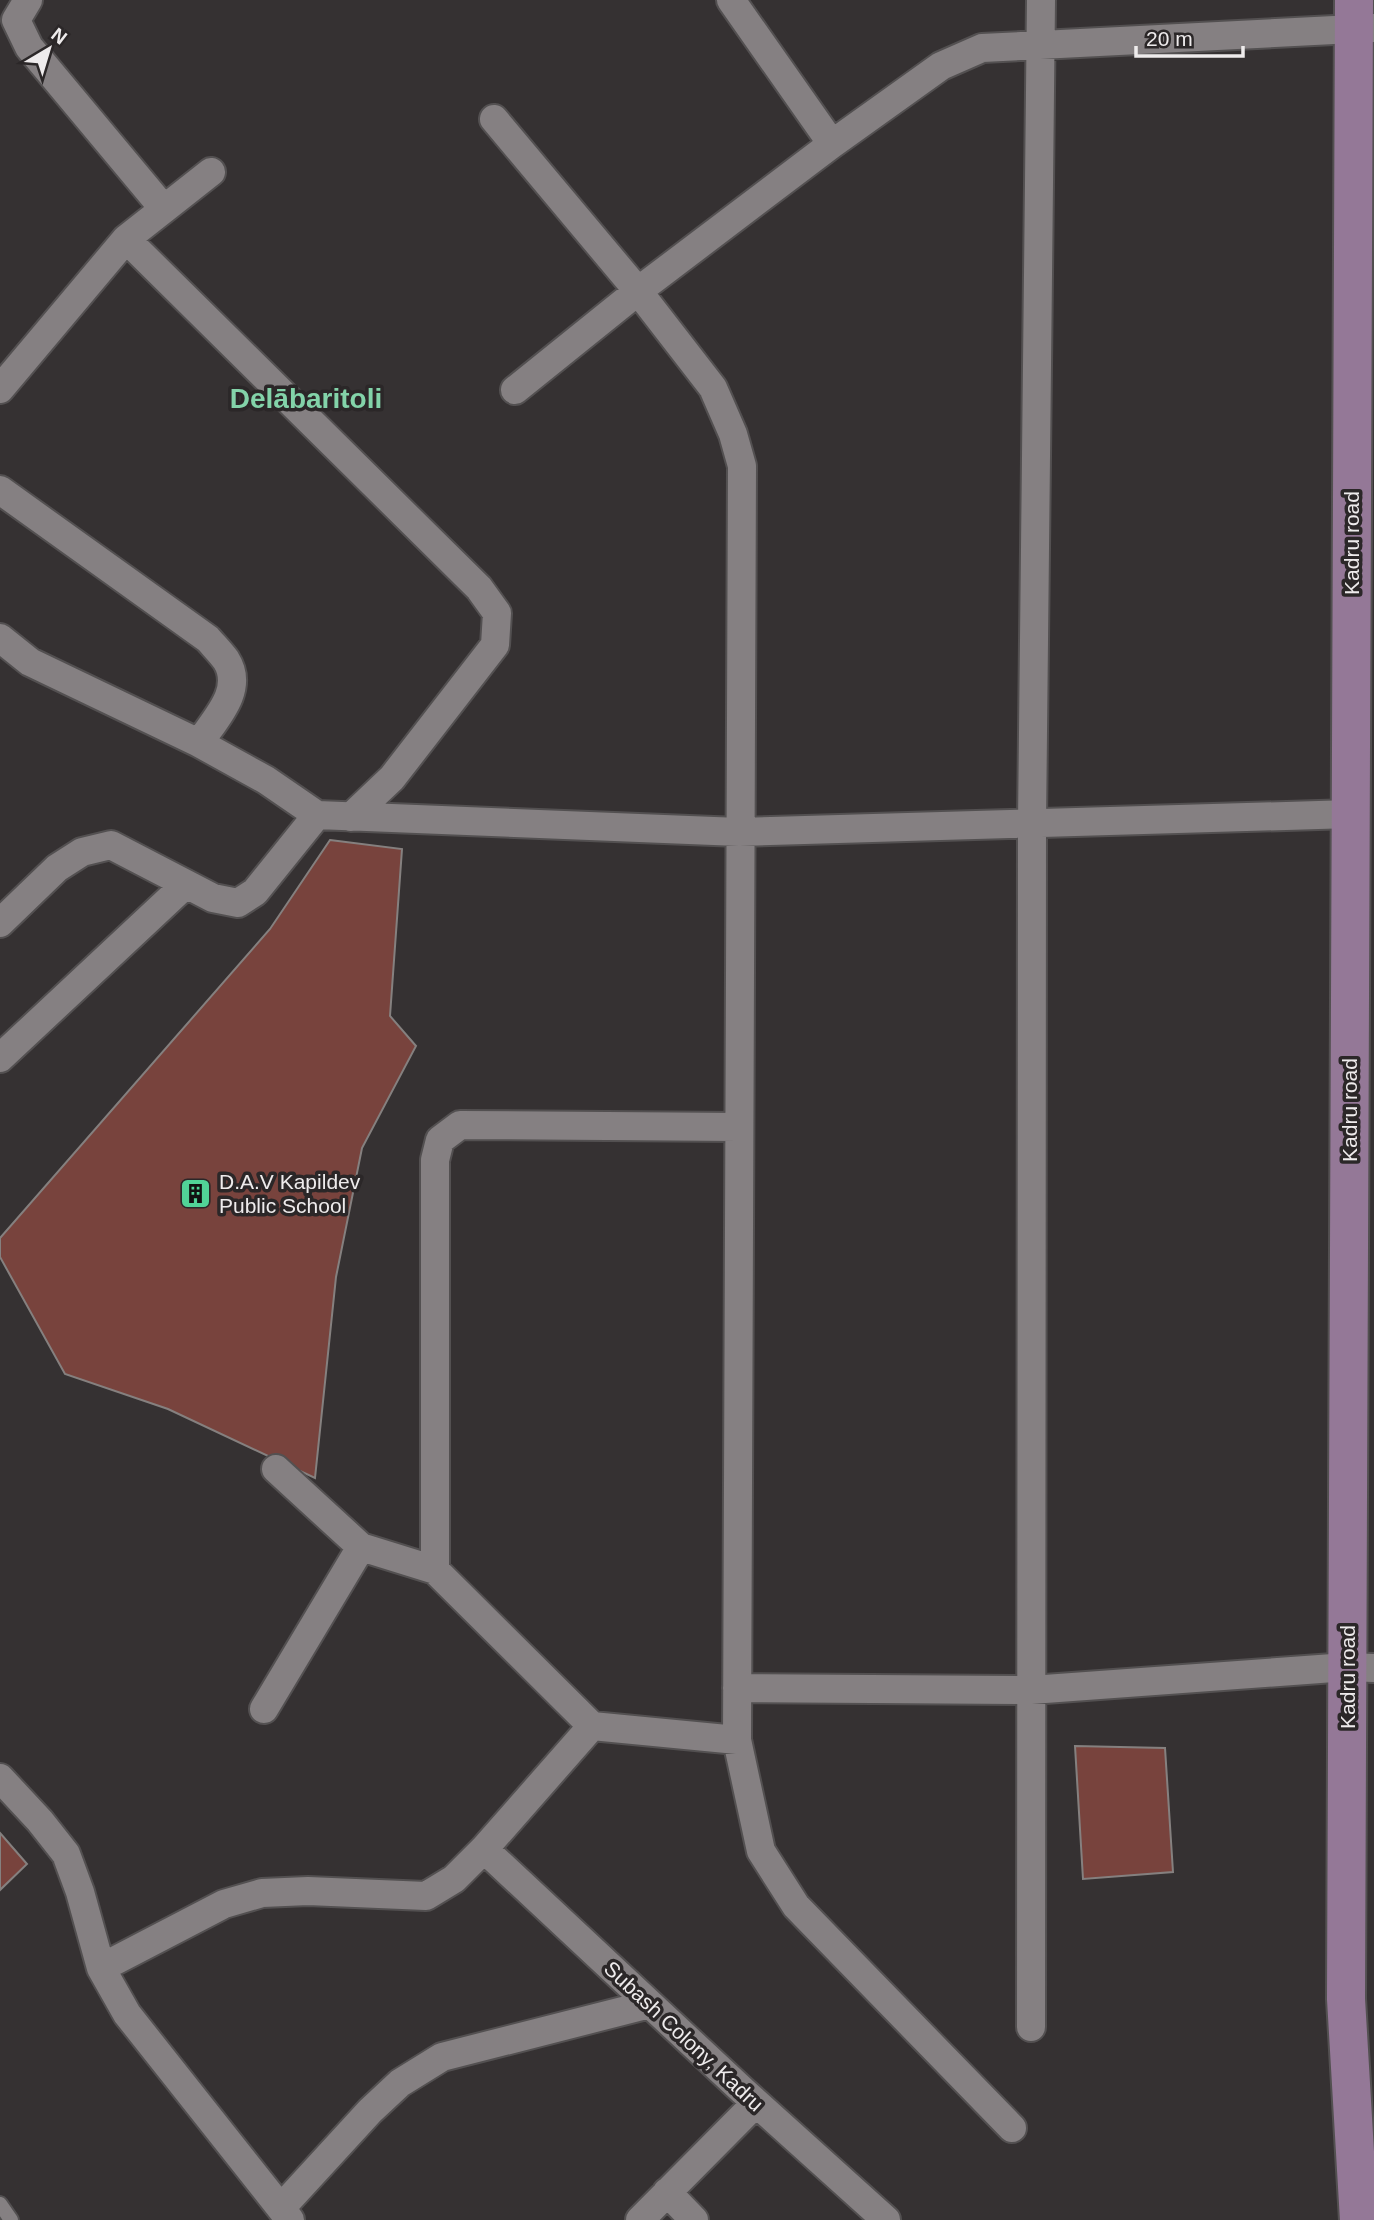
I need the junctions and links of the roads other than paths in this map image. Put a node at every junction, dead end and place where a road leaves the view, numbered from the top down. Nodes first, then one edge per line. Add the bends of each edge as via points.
1 (28, 0) edge
2 (731, 0) edge
3 (1041, 0) edge
4 (1360, 18) edge
5 (1041, 44) junction
6 (494, 119) dead end
7 (832, 144) junction
8 (211, 172) dead end
9 (164, 209) junction
10 (125, 239) junction
11 (638, 291) junction
12 (1363, 322) edge
13 (0, 389) edge
14 (515, 390) dead end
15 (0, 490) edge
16 (0, 638) edge
17 (199, 743) junction
18 (317, 815) junction
19 (351, 817) junction
20 (1358, 821) edge
21 (1032, 823) junction
22 (739, 832) junction
23 (186, 884) junction
24 (0, 923) edge
25 (0, 1058) edge
26 (738, 1127) junction
27 (276, 1469) dead end
28 (361, 1547) junction
29 (435, 1570) junction
30 (1360, 1667) edge
31 (737, 1688) junction
32 (1031, 1689) junction
33 (264, 1709) dead end
34 (592, 1726) junction
35 (737, 1741) junction
36 (0, 1778) edge
37 (484, 1849) junction
38 (101, 1968) junction
39 (650, 2004) junction
40 (1031, 2027) dead end
41 (757, 2103) junction
42 (1012, 2127) dead end
43 (667, 2192) junction
44 (0, 2204) edge
45 (286, 2214) edge
46 (11, 2220) edge
47 (640, 2220) edge
48 (694, 2220) edge
49 (886, 2220) edge
50 (1359, 2220) edge

1 - 9 street via 16,20 29,47
2 - 7 street
3 - 5 street
4 - 5 street
4 - 12 main road, Kadru road
5 - 7 street via 982,48 941,66
5 - 21 street
6 - 11 street
7 - 11 street
8 - 9 street
9 - 10 street
10 - 13 street
10 - 19 street via 479,588 497,613 495,645 392,778
11 - 14 street
11 - 22 street via 713,388 742,466
12 - 20 main road, Kadru road
15 - 17 street via 208,639 227,661 233,677 232,694
16 - 17 street via 30,662
17 - 18 street
18 - 19 street
18 - 23 street via 255,892 238,903 213,898
19 - 22 street
20 - 21 street
20 - 30 main road, Kadru road
21 - 22 street
21 - 32 street
22 - 26 street
23 - 24 street via 111,845 82,852 57,868
23 - 25 street
26 - 29 street via 460,1125 440,1140 435,1160
26 - 31 street
27 - 28 street
28 - 29 street
28 - 33 street
29 - 34 street
30 - 32 street
30 - 50 main road, Kadru road via 1346,1999
31 - 32 street
31 - 35 street
32 - 40 street
34 - 35 street
34 - 37 street
35 - 42 street via 761,1851 796,1906
36 - 38 street via 66,1854
37 - 38 street via 454,1879 426,1896 262,1893 224,1904
37 - 39 street, Subash Colony, Kadru
38 - 45 street via 127,2014
39 - 41 street, Subash Colony, Kadru
39 - 45 street via 442,2057 400,2083 370,2111
41 - 43 street
41 - 49 street, Subash Colony, Kadru
43 - 47 street
43 - 48 street
44 - 46 lane

